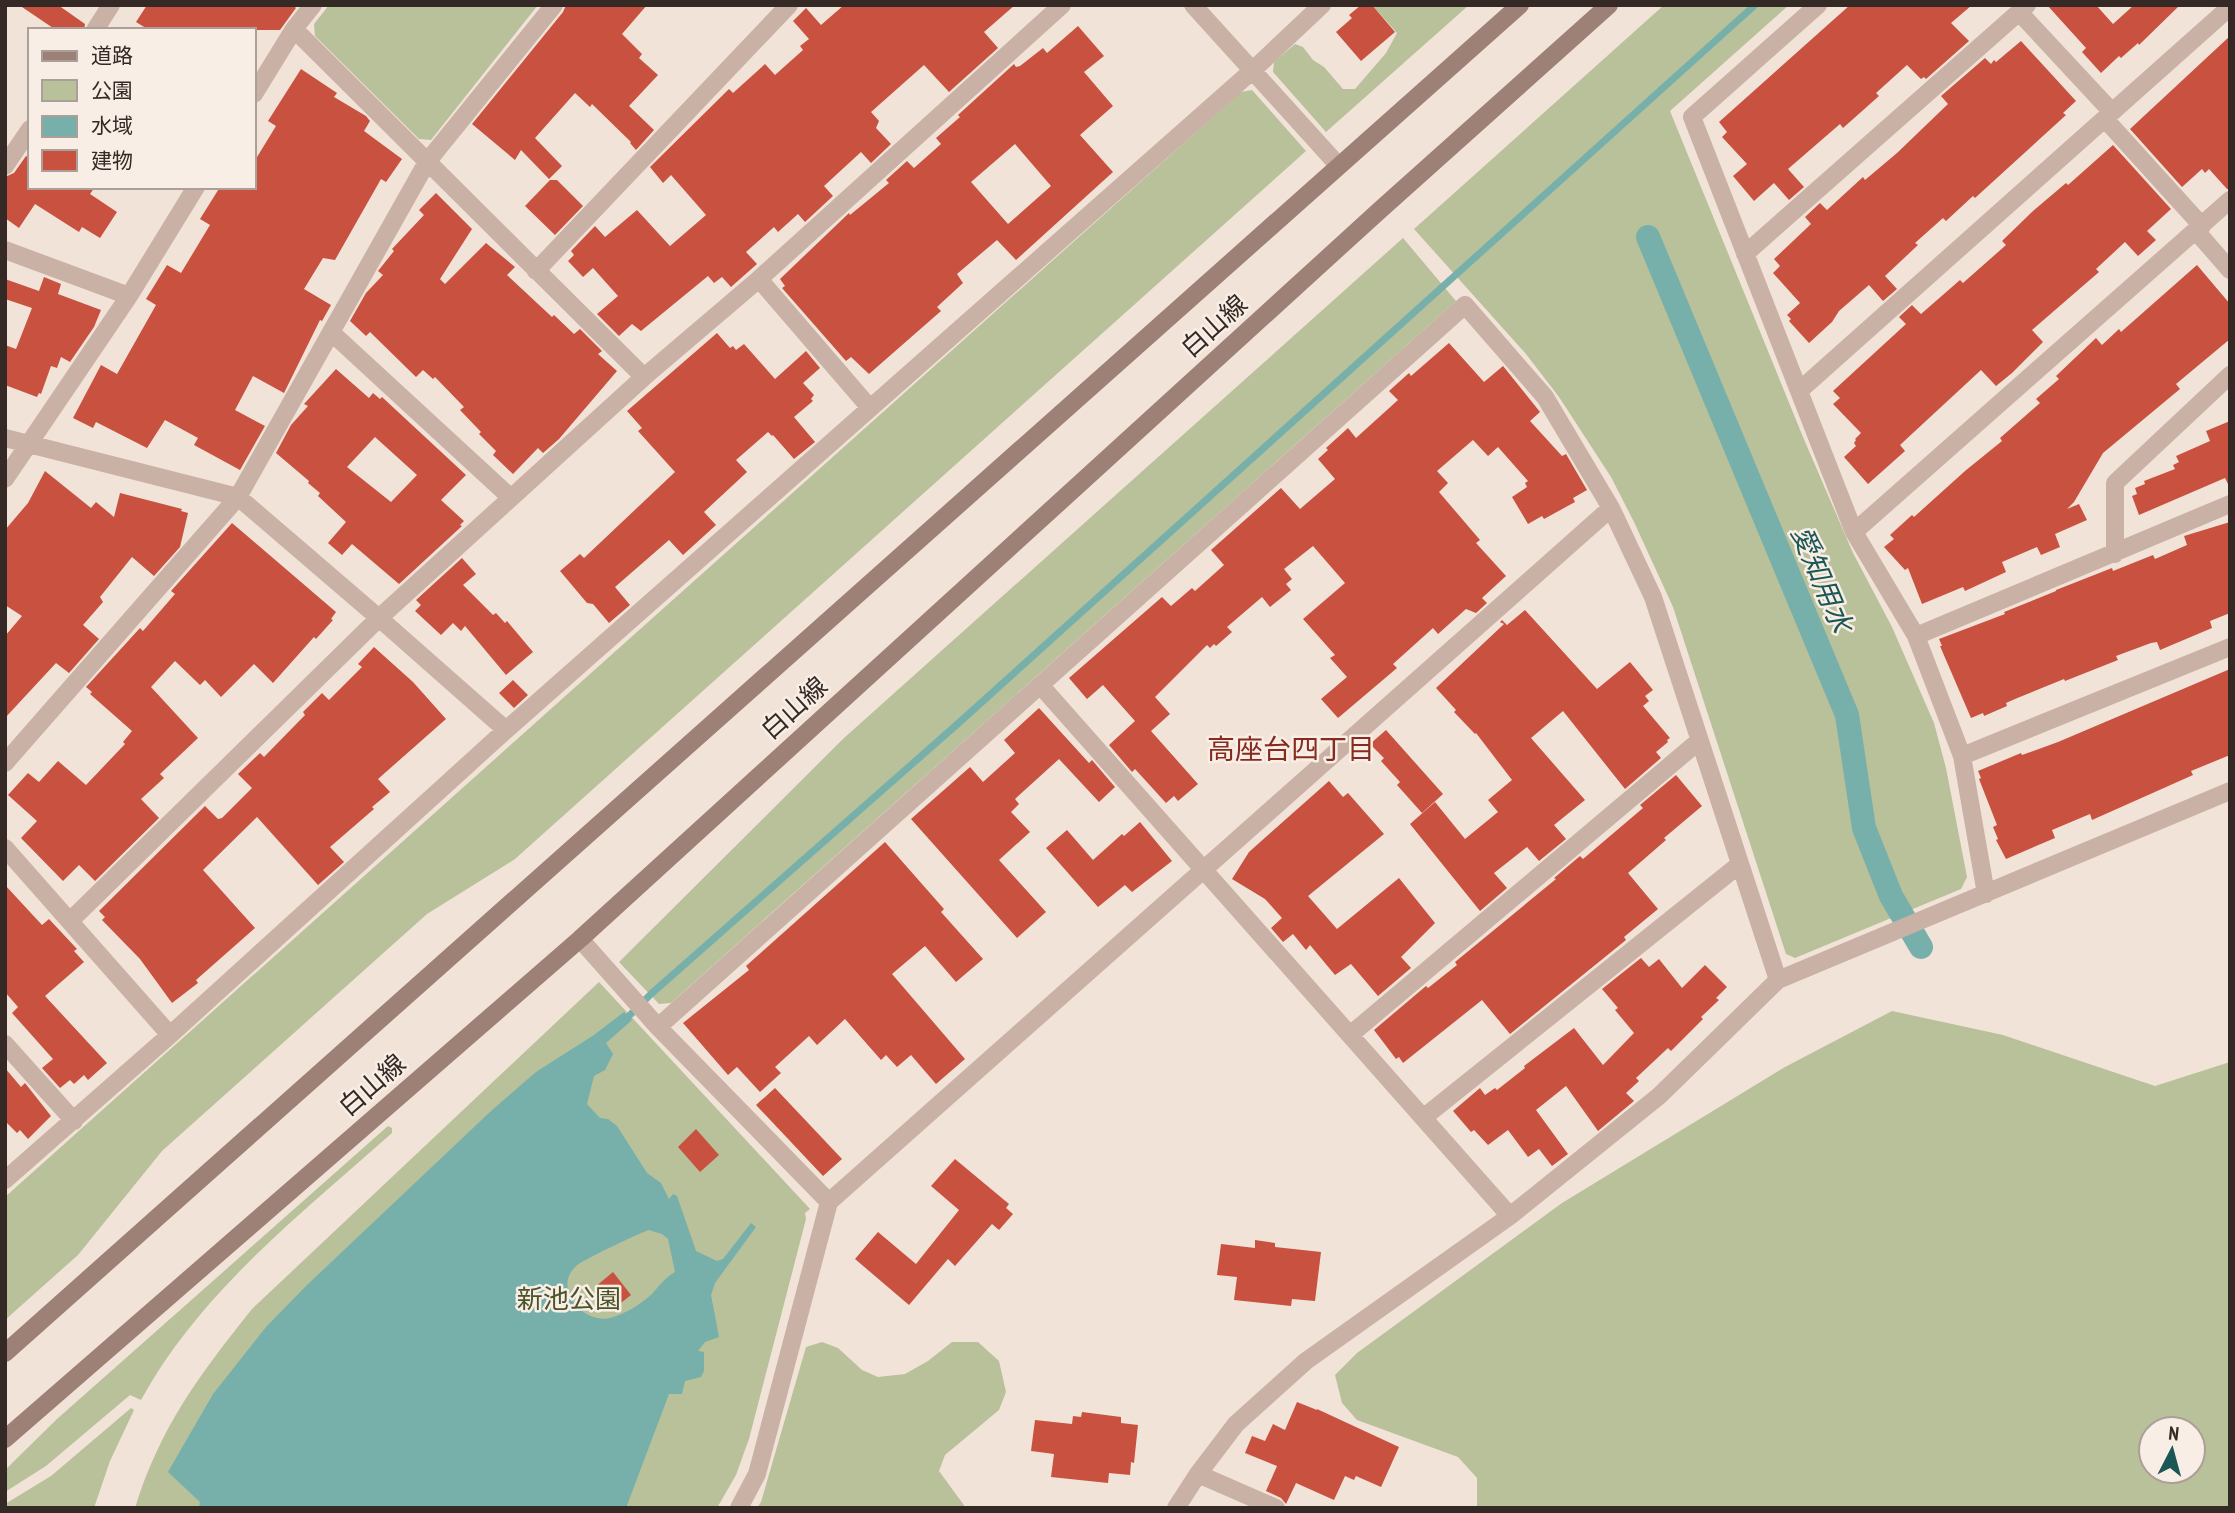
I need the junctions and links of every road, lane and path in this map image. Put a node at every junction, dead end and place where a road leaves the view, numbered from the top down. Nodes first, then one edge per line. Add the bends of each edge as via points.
1 (111, 5) edge
2 (313, 5) edge
3 (554, 5) edge
4 (789, 5) edge
5 (1062, 5) edge
6 (1194, 5) edge
7 (1322, 5) edge
8 (1520, 5) edge
9 (1609, 5) edge
10 (1818, 5) edge
11 (2024, 7) edge
12 (2230, 7) edge
13 (96, 28) edge
14 (293, 29) junction
15 (1253, 70) junction
16 (256, 91) edge
17 (2108, 115) junction
18 (28, 132) edge
19 (427, 162) junction
20 (1338, 165) junction
21 (5, 166) edge
22 (195, 189) edge
23 (2230, 200) edge
24 (2199, 228) junction
25 (5, 250) edge
26 (1745, 254) junction
27 (2230, 270) edge
28 (536, 271) junction
29 (759, 279) junction
30 (129, 296) junction
31 (332, 333) junction
32 (2230, 375) edge
33 (644, 377) junction
34 (1799, 391) junction
35 (870, 408) junction
36 (5, 438) edge
37 (29, 445) junction
38 (5, 479) edge
39 (238, 497) junction
40 (510, 498) junction
41 (2230, 504) edge
42 (1611, 508) junction
43 (1854, 532) junction
44 (2115, 554) junction
45 (379, 618) junction
46 (1916, 636) junction
47 (2230, 646) edge
48 (1041, 687) junction
49 (506, 730) junction
50 (1699, 741) junction
51 (1962, 756) junction
52 (5, 763) edge
53 (2230, 791) edge
54 (5, 848) edge
55 (1740, 864) junction
56 (1202, 869) junction
57 (1986, 894) junction
58 (70, 921) junction
59 (580, 939) junction
60 (1779, 979) junction
61 (657, 1027) junction
62 (170, 1035) junction
63 (1350, 1035) junction
64 (5, 1044) edge
65 (1423, 1118) junction
66 (74, 1121) junction
67 (5, 1180) edge
68 (829, 1202) junction
69 (1510, 1216) junction
70 (5, 1353) edge
71 (5, 1439) edge
72 (1198, 1474) junction
73 (739, 1508) edge
74 (1176, 1508) edge
75 (1276, 1508) edge

1 - 13 street
2 - 14 street
3 - 19 street
4 - 28 street
5 - 29 street
6 - 15 street
7 - 15 street
8 - 20 street, 白山線
9 - 59 street, 白山線
10 - 26 street via 1692,117
11 - 17 street
11 - 26 street
12 - 17 street
14 - 16 street
14 - 19 street
15 - 20 street
15 - 35 street
17 - 24 street
17 - 34 street
18 - 21 street
19 - 28 street
19 - 31 street
20 - 70 street, 白山線
22 - 30 street
23 - 24 street
24 - 27 street
24 - 43 street
25 - 30 street
26 - 34 street
28 - 33 street
29 - 33 street
29 - 35 street
30 - 37 street
31 - 39 street
31 - 40 street
32 - 44 street via 2115,483
33 - 40 street
34 - 43 street
35 - 49 street
36 - 37 street
37 - 38 street
37 - 39 street
39 - 45 street
39 - 52 street
40 - 45 street
41 - 44 street
42 - 48 street via 1545,397 1465,305
42 - 50 street via 1653,597
42 - 56 street
43 - 46 street
44 - 46 street
45 - 49 street
45 - 58 street
46 - 51 street
47 - 51 street
48 - 56 street
48 - 61 street
49 - 62 street
50 - 55 street
50 - 63 street
51 - 57 street
53 - 57 street
54 - 58 street
55 - 60 street
55 - 65 street
56 - 63 street
56 - 68 street
57 - 60 street
58 - 62 street
59 - 61 street
59 - 71 street, 白山線
60 - 69 street via 1659,1096
61 - 68 street
62 - 66 street
63 - 65 street
64 - 66 street
65 - 69 street
66 - 67 street
68 - 73 street via 757,1474
69 - 72 street via 1306,1361 1236,1424
72 - 74 street
72 - 75 street

